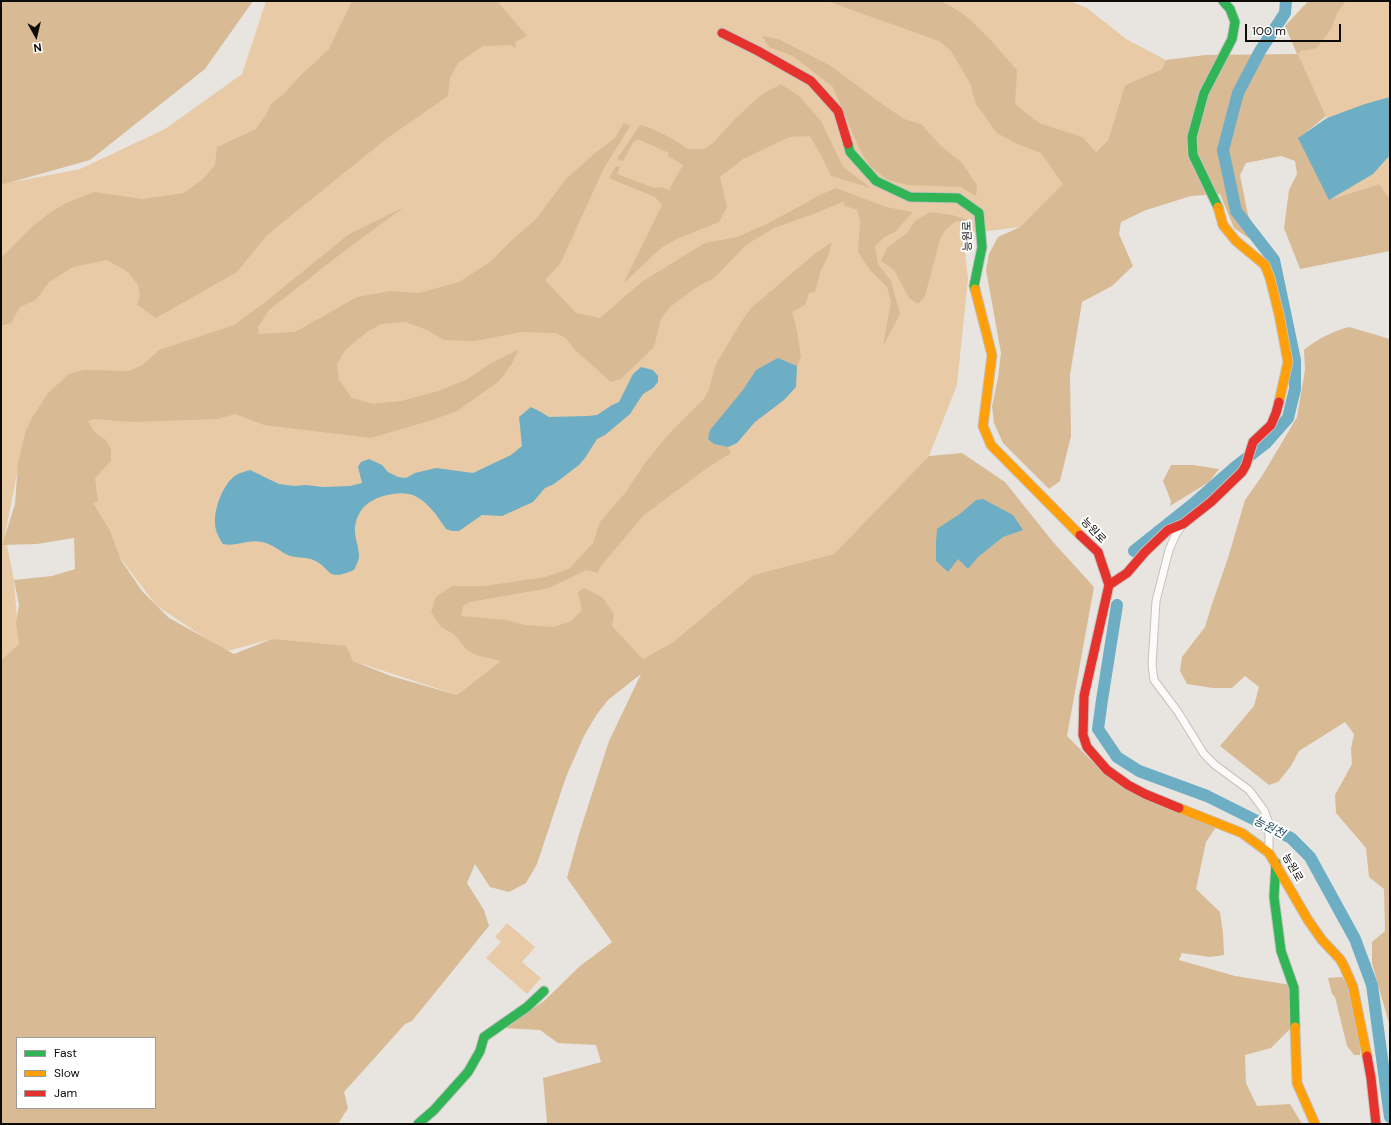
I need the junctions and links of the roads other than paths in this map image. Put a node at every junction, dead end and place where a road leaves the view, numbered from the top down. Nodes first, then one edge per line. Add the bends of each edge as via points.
1 (1223, 1) edge
2 (722, 33) dead end
3 (1183, 524) junction
4 (1109, 585) junction
5 (1269, 853) junction
6 (1276, 864) junction
7 (544, 991) dead end
8 (418, 1124) edge
9 (1315, 1124) edge
10 (1376, 1124) edge

1 - 3 street via 1235,22 1232,39 1204,94 1192,137 1193,155 1218,206 1223,225 1236,241 1265,265 1288,362 1274,419 1271,426 1253,442 1242,472 1211,502
2 - 4 street, 능원로 via 811,81 838,111 850,152 876,181 910,197 958,198 979,213 982,247 974,286 992,355 983,426 991,445 1098,552
3 - 4 street via 1168,530 1127,573
3 - 5 street via 1169,550 1156,601 1152,665 1154,680 1204,754 1250,790 1264,810 1269,823
4 - 5 street, 능원로 via 1084,696 1083,735 1087,747 1107,770 1128,785 1224,825
5 - 6 street, 능원로
6 - 9 street via 1274,897 1281,951 1294,988 1297,1083
6 - 10 street, 능원로 via 1308,920 1340,959 1353,987 1371,1078
7 - 8 street via 527,1007 484,1037 480,1051 468,1072

